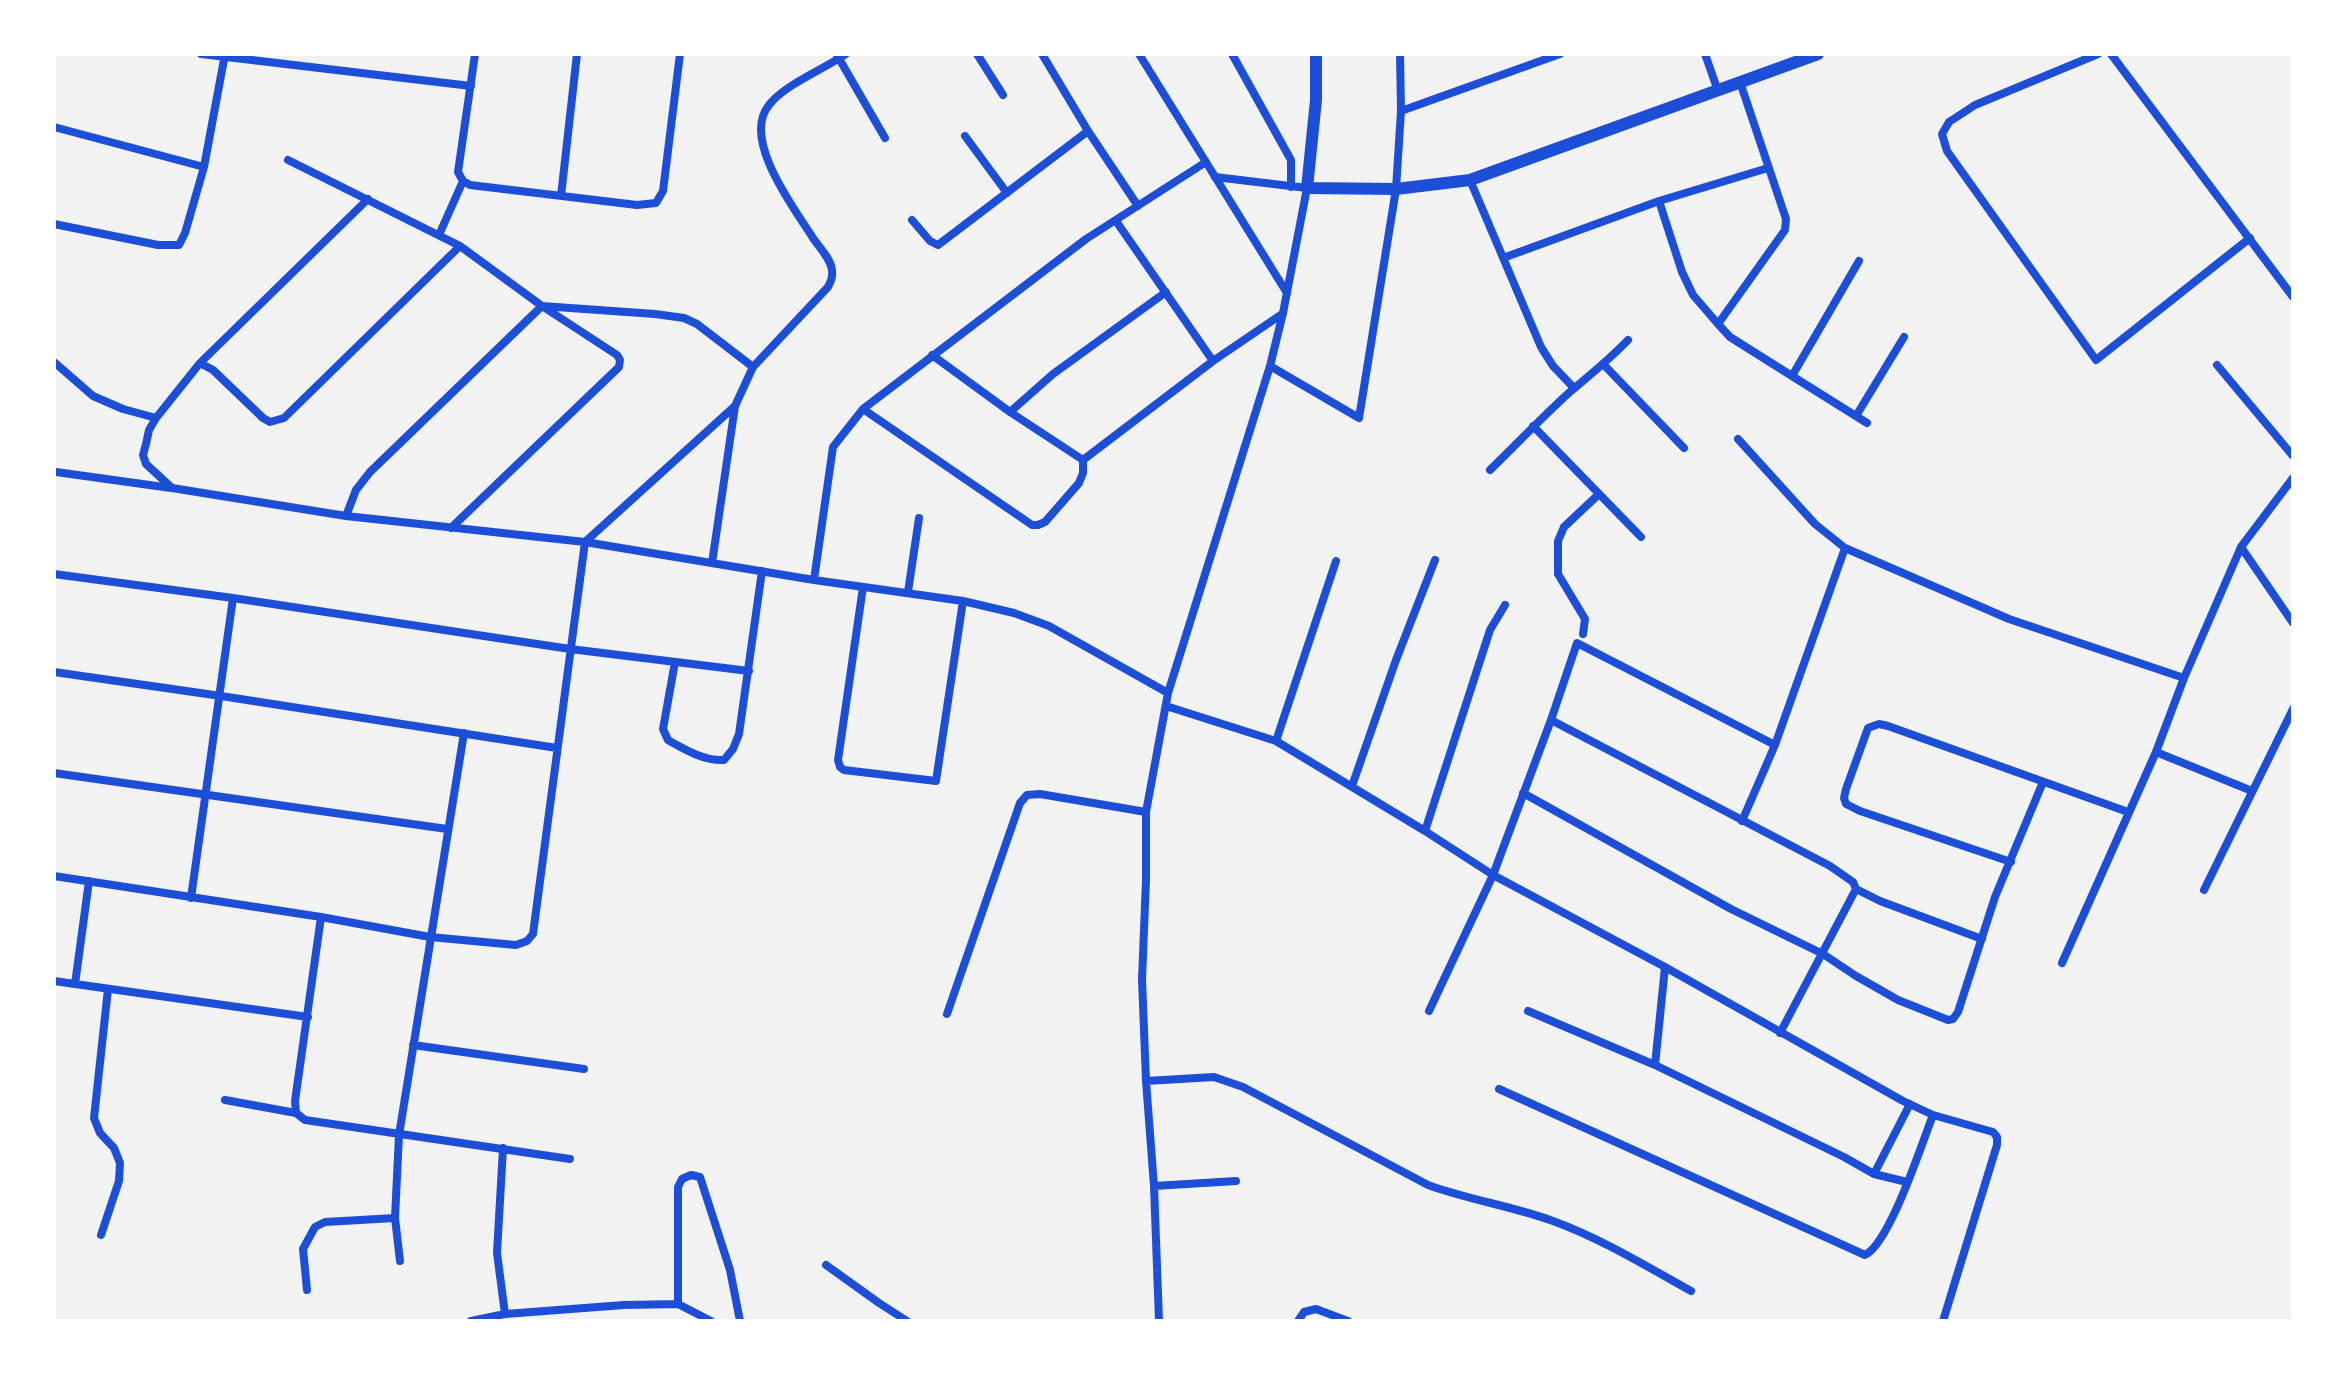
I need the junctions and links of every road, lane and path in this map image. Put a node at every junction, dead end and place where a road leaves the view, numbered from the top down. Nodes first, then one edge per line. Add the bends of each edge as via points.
1 (201, 54) edge
2 (475, 54) edge
3 (577, 54) edge
4 (680, 54) edge
5 (977, 54) edge
6 (1042, 54) edge
7 (1139, 54) edge
8 (1232, 54) edge
9 (1316, 54) edge
10 (1400, 54) edge
11 (1560, 54) edge
12 (1705, 54) edge
13 (1818, 54) edge
14 (2098, 54) edge
15 (2111, 54) edge
16 (225, 56) edge
17 (841, 56) edge
18 (1740, 82) junction
19 (471, 86) junction
20 (1718, 91) junction
21 (1003, 95) dead end
22 (1401, 111) junction
23 (54, 127) edge
24 (1088, 131) junction
25 (965, 136) dead end
26 (885, 138) dead end
27 (288, 160) dead end
28 (1206, 162) junction
29 (204, 167) junction
30 (1768, 168) junction
31 (1215, 177) junction
32 (1470, 180) junction
33 (463, 181) junction
34 (1291, 187) junction
35 (1307, 188) junction
36 (1396, 189) junction
37 (1007, 193) junction
38 (561, 196) junction
39 (368, 199) junction
40 (1659, 201) junction
41 (1138, 206) junction
42 (912, 220) dead end
43 (1116, 221) junction
44 (54, 224) edge
45 (439, 235) junction
46 (2250, 238) junction
47 (460, 246) junction
48 (1503, 258) junction
49 (1859, 261) dead end
50 (1166, 292) junction
51 (1287, 293) junction
52 (2293, 297) edge
53 (542, 306) junction
54 (1283, 313) junction
55 (1718, 324) junction
56 (1904, 337) dead end
57 (1628, 340) dead end
58 (932, 355) junction
59 (1213, 361) junction
60 (54, 362) edge
61 (200, 363) junction
62 (1604, 365) junction
63 (2217, 365) dead end
64 (1270, 366) junction
65 (753, 367) junction
66 (1792, 376) junction
67 (1574, 388) junction
68 (735, 406) junction
69 (863, 409) junction
70 (1010, 412) junction
71 (1856, 416) junction
72 (156, 418) junction
73 (1867, 423) dead end
74 (1533, 426) junction
75 (1738, 439) dead end
76 (1684, 448) dead end
77 (2293, 456) edge
78 (1083, 460) junction
79 (1490, 470) dead end
80 (56, 472) edge
81 (2293, 478) edge
82 (172, 488) junction
83 (1599, 494) junction
84 (346, 516) junction
85 (919, 518) dead end
86 (451, 528) junction
87 (1641, 537) dead end
88 (585, 542) junction
89 (2241, 547) junction
90 (1845, 548) junction
91 (1435, 560) dead end
92 (1336, 561) dead end
93 (712, 563) junction
94 (762, 571) junction
95 (54, 574) edge
96 (814, 580) junction
97 (863, 587) junction
98 (908, 592) junction
99 (233, 598) junction
100 (963, 601) junction
101 (1505, 605) dead end
102 (2293, 623) edge
103 (1583, 634) dead end
104 (570, 649) junction
105 (675, 662) junction
106 (749, 671) junction
107 (54, 672) edge
108 (2184, 678) junction
109 (1168, 693) junction
110 (221, 696) junction
111 (1166, 706) junction
112 (2293, 709) edge
113 (1551, 720) junction
114 (464, 733) junction
115 (1276, 741) junction
116 (1775, 745) junction
117 (557, 748) junction
118 (2156, 752) junction
119 (54, 773) edge
120 (2043, 782) junction
121 (1352, 786) junction
122 (2252, 791) junction
123 (1523, 793) junction
124 (206, 795) junction
125 (1146, 812) junction
126 (2128, 812) junction
127 (1742, 821) junction
128 (447, 829) junction
129 (1425, 831) junction
130 (2011, 862) junction
131 (1493, 875) junction
132 (54, 876) edge
133 (89, 881) junction
134 (1856, 889) junction
135 (2204, 890) dead end
136 (191, 898) junction
137 (321, 917) junction
138 (430, 937) junction
139 (1982, 939) junction
140 (1823, 954) junction
141 (2062, 963) dead end
142 (1665, 967) junction
143 (54, 981) edge
144 (75, 984) junction
145 (108, 989) junction
146 (1429, 1011) dead end
147 (1528, 1011) dead end
148 (947, 1014) dead end
149 (308, 1017) junction
150 (1780, 1033) junction
151 (413, 1045) junction
152 (1655, 1065) junction
153 (584, 1069) dead end
154 (1146, 1081) junction
155 (1499, 1089) dead end
156 (225, 1100) dead end
157 (1910, 1104) junction
158 (296, 1113) junction
159 (1933, 1115) junction
160 (399, 1135) junction
161 (503, 1148) junction
162 (570, 1159) dead end
163 (1874, 1174) junction
164 (1236, 1181) dead end
165 (1907, 1182) junction
166 (1154, 1186) junction
167 (395, 1218) junction
168 (101, 1235) dead end
169 (400, 1261) dead end
170 (826, 1265) dead end
171 (307, 1290) dead end
172 (1691, 1291) dead end
173 (678, 1304) junction
174 (505, 1314) junction
175 (471, 1321) edge
176 (711, 1321) edge
177 (740, 1321) edge
178 (907, 1321) edge
179 (1159, 1321) edge
180 (1298, 1321) edge
181 (1348, 1321) edge
182 (1943, 1321) edge

1 - 16 street
2 - 19 street
3 - 38 street
4 - 38 street via 661,199 637,205
5 - 21 street
6 - 24 street
7 - 28 street
8 - 34 street via 1291,160
9 - 35 street
10 - 22 street
11 - 22 street
12 - 20 street
13 - 18 street
14 - 46 street via 1975,105 1949,122 1942,134 1947,151 2096,360
15 - 46 street
16 - 19 street
16 - 29 street
17 - 26 street
17 - 65 street via 765,108 759,132 763,152 832,266 832,280
18 - 20 street
18 - 30 street
19 - 33 street via 458,172
20 - 32 street
22 - 36 street
23 - 29 street
24 - 37 street
24 - 41 street
25 - 37 street
27 - 39 street
28 - 31 street
28 - 41 street
29 - 44 street via 179,245
30 - 40 street
30 - 55 street via 1785,230
31 - 34 street
31 - 51 street
32 - 36 street
32 - 48 street
33 - 38 street
33 - 45 street
34 - 35 street
35 - 36 street
35 - 51 street
36 - 64 street via 1359,418
37 - 42 street via 938,245
39 - 45 street
39 - 61 street
40 - 48 street
40 - 55 street via 1693,295
41 - 43 street
43 - 50 street
43 - 58 street
45 - 47 street
46 - 52 street
47 - 53 street
47 - 61 street via 276,422 263,418
48 - 67 street via 1541,347
49 - 66 street
50 - 59 street
50 - 70 street
51 - 54 street
53 - 65 street via 684,318
53 - 84 street via 370,472
53 - 86 street via 617,355 619,367
54 - 59 street
54 - 64 street
55 - 66 street
56 - 71 street
57 - 62 street
58 - 69 street
58 - 70 street
59 - 78 street
60 - 72 street via 93,396
61 - 72 street
62 - 67 street
62 - 76 street
63 - 77 street
64 - 109 street
65 - 68 street
66 - 71 street
67 - 74 street
68 - 88 street
68 - 93 street
69 - 78 street via 1032,525 1045,522 1079,483
69 - 96 street via 833,447
70 - 78 street
71 - 73 street
72 - 82 street via 143,455
74 - 79 street
74 - 83 street
75 - 90 street via 1815,524
80 - 82 street
81 - 89 street
82 - 84 street
83 - 87 street
83 - 103 street via 1564,527 1558,541 1558,574 1585,619
84 - 86 street
85 - 98 street
86 - 88 street
88 - 93 street
88 - 104 street
89 - 102 street
89 - 108 street
90 - 108 street via 2009,619
90 - 116 street
91 - 121 street
92 - 115 street
93 - 94 street
94 - 96 street
94 - 106 street
95 - 99 street
96 - 97 street
97 - 98 street
97 - 100 street via 838,760 844,770 936,781
98 - 100 street
99 - 104 street
99 - 110 street
100 - 109 street via 1049,626
101 - 129 street via 1490,630
104 - 105 street
104 - 117 street
105 - 106 street
105 - 106 street via 666,737 714,761 729,756 739,734
107 - 110 street
108 - 118 street
109 - 111 street
110 - 114 street
110 - 124 street
111 - 115 street
111 - 125 street
112 - 122 street
113 - 116 street via 1577,643
113 - 123 street
113 - 127 street
114 - 117 street
114 - 128 street
115 - 121 street
116 - 127 street
117 - 138 street via 533,934 516,945
118 - 122 street
118 - 126 street
119 - 124 street
120 - 126 street
120 - 130 street
120 - 130 street via 1888,726 1873,725 1865,733 1846,804
121 - 129 street
122 - 135 street
123 - 131 street
123 - 140 street
124 - 128 street
124 - 136 street
125 - 148 street via 1027,795
125 - 154 street
126 - 141 street
127 - 134 street via 1844,874
128 - 138 street
129 - 131 street
130 - 139 street
131 - 142 street
131 - 146 street
132 - 133 street
133 - 136 street
133 - 144 street
134 - 139 street
134 - 140 street
136 - 137 street
137 - 138 street
137 - 149 street
138 - 151 street
139 - 140 street via 1958,1012 1948,1020 1898,1000
140 - 150 street
142 - 150 street
142 - 152 street
143 - 144 street
144 - 145 street
145 - 149 street
145 - 168 street via 94,1118 120,1163
147 - 152 street
149 - 158 street
150 - 157 street
151 - 153 street
151 - 160 street
152 - 163 street
154 - 166 street
154 - 172 street via 1214,1077 1243,1087 1428,1185 1554,1221
155 - 165 street via 1865,1255 1873,1251
156 - 158 street
157 - 159 street
157 - 163 street
158 - 160 street via 305,1120
159 - 165 street
159 - 182 street via 1997,1137
160 - 161 street
160 - 167 street
161 - 162 street
161 - 174 street via 497,1253
163 - 165 street
164 - 166 street
166 - 179 street
167 - 169 street
167 - 171 street via 315,1227 303,1249
170 - 178 street
173 - 174 street
173 - 176 street
173 - 177 street via 678,1187 691,1175 700,1177 730,1270
174 - 175 street
180 - 181 street via 1304,1312 1316,1309

